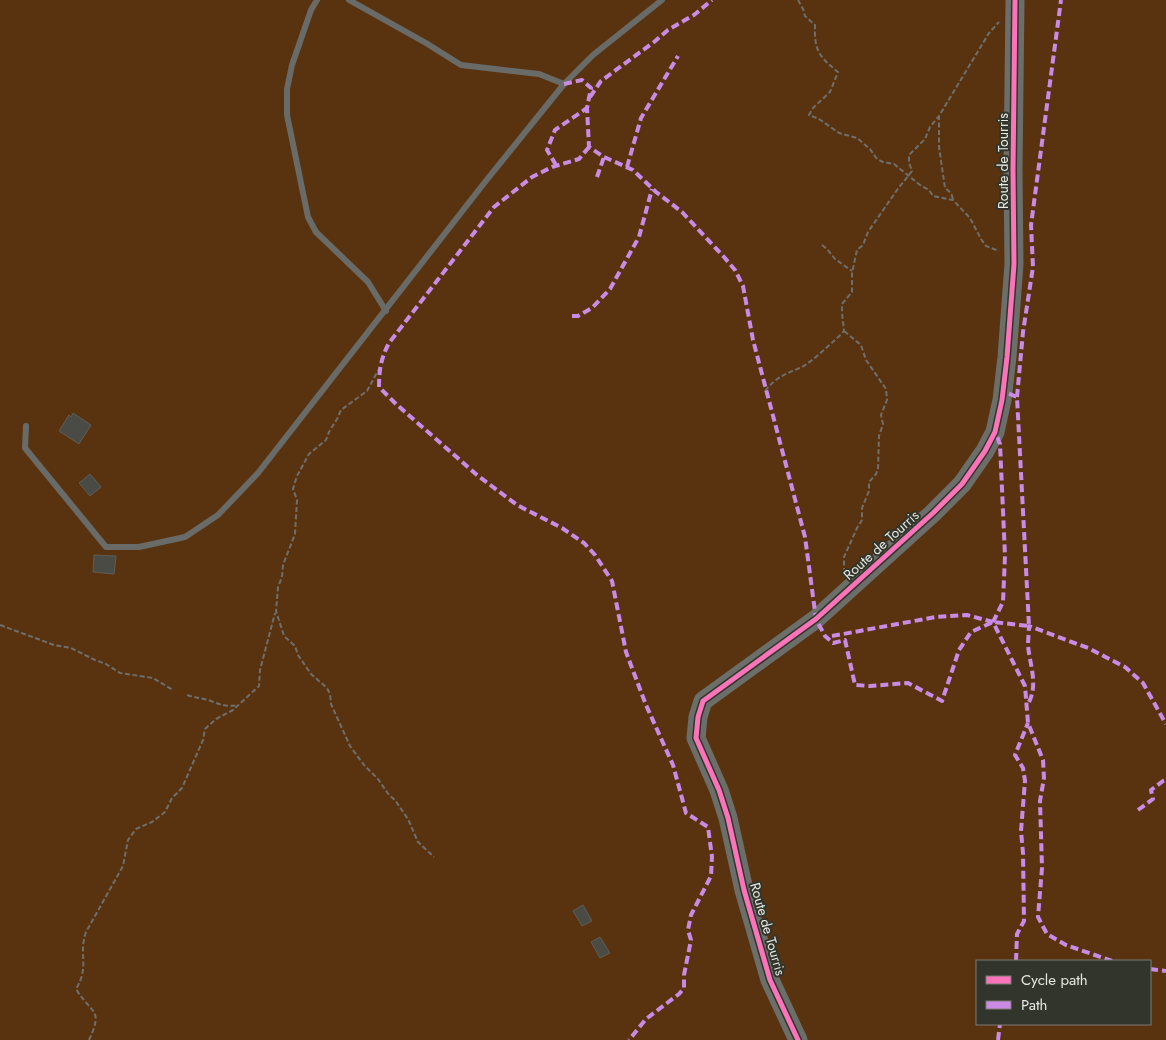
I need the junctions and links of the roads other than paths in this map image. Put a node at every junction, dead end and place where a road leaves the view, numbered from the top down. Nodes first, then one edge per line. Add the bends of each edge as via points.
1 (317, 0) edge
2 (348, 0) edge
3 (662, 0) edge
4 (1015, 0) edge
5 (564, 84) junction
6 (386, 310) junction
7 (26, 426) dead end
8 (798, 1040) edge

1 - 6 lane via 292,65 287,88 287,115 308,217 316,232 368,282
2 - 5 lane via 461,65 539,74
3 - 5 lane via 592,55
4 - 8 street, Route de Tourris via 1014,258 1007,357 995,432 962,484 933,513 816,619 703,701 698,717 696,738 728,818 744,890 770,980
5 - 6 lane
6 - 7 lane via 258,473 218,514 184,537 139,547 106,547 24,448

